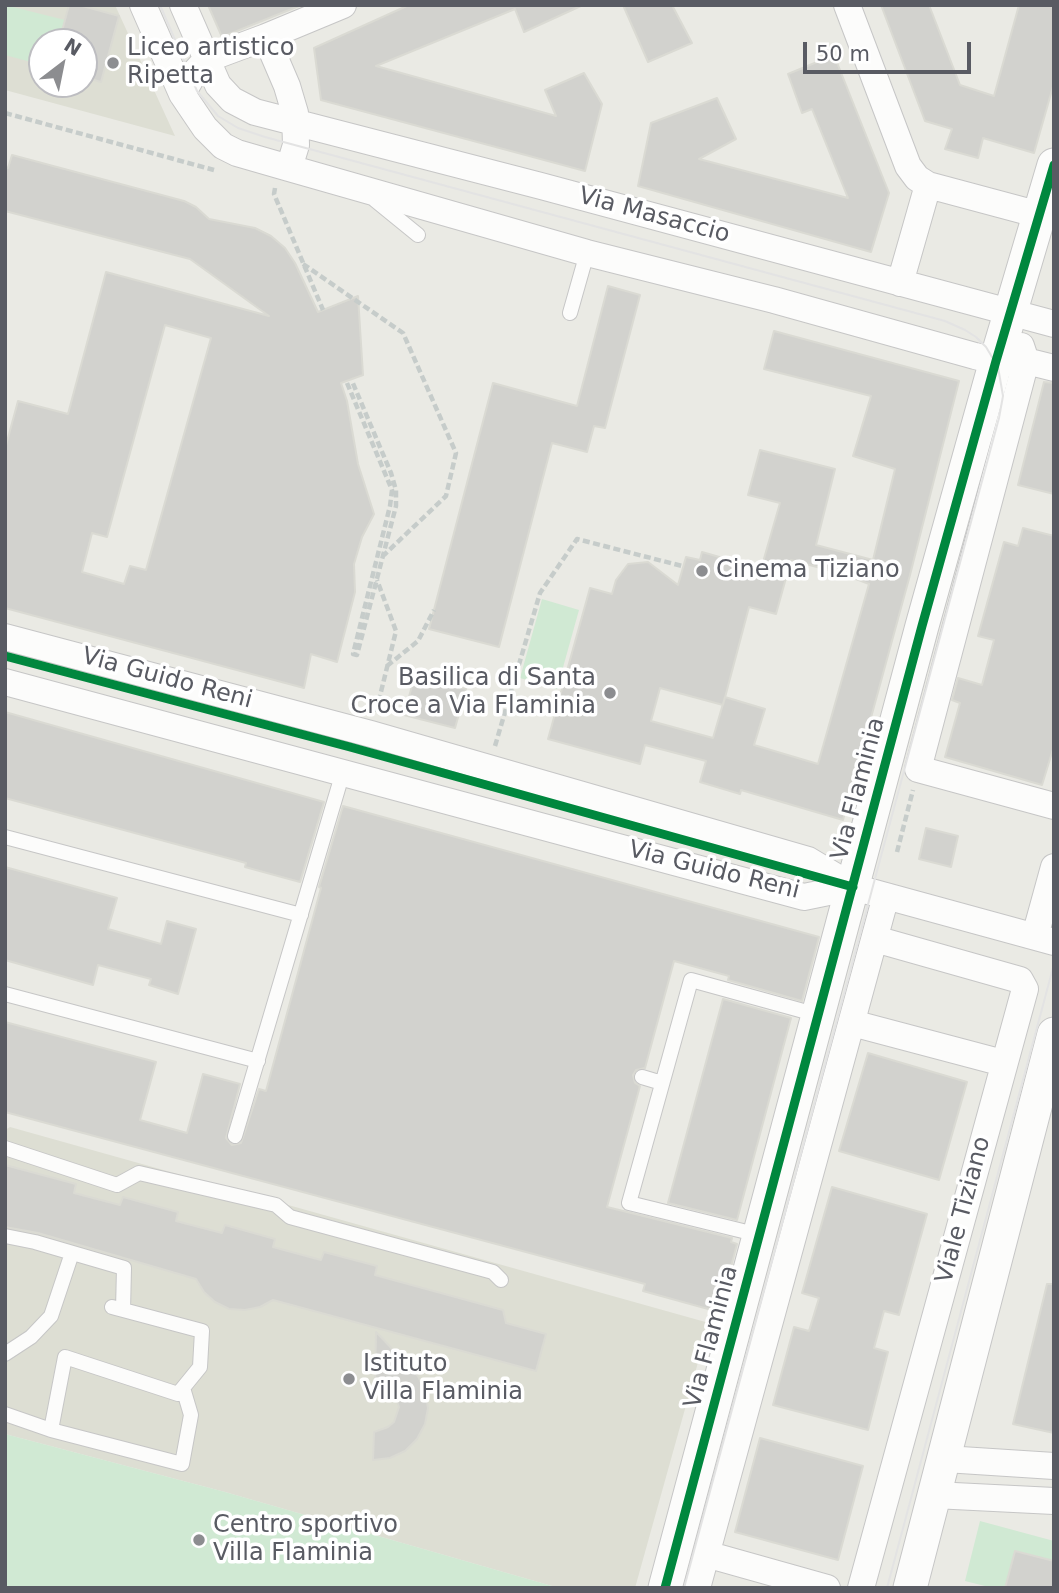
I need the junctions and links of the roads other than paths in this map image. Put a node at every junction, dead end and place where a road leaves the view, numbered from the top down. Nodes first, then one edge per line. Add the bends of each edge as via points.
1 (143, 5) edge
2 (183, 5) edge
3 (343, 5) edge
4 (847, 5) edge
5 (266, 37) junction
6 (207, 59) junction
7 (182, 94) junction
8 (296, 123) junction
9 (1054, 165) edge
10 (289, 168) junction
11 (928, 185) junction
12 (363, 190) junction
13 (1040, 215) junction
14 (418, 235) dead end
15 (587, 253) junction
16 (900, 283) junction
17 (570, 313) dead end
18 (1011, 314) junction
19 (1054, 324) edge
20 (1011, 361) junction
21 (1054, 368) edge
22 (5, 637) edge
23 (5, 682) edge
24 (363, 732) junction
25 (343, 772) junction
26 (1054, 806) edge
27 (5, 837) edge
28 (1054, 867) edge
29 (853, 887) junction
30 (886, 896) junction
31 (301, 915) junction
32 (875, 939) junction
33 (1044, 939) edge
34 (5, 994) edge
35 (818, 1015) junction
36 (852, 1023) junction
37 (1054, 1034) edge
38 (258, 1061) junction
39 (1003, 1063) junction
40 (1049, 1067) edge
41 (642, 1077) dead end
42 (662, 1083) junction
43 (235, 1136) dead end
44 (5, 1148) edge
45 (759, 1235) junction
46 (5, 1236) edge
47 (72, 1253) junction
48 (501, 1280) dead end
49 (5, 1354) edge
50 (183, 1388) junction
51 (5, 1414) edge
52 (51, 1430) junction
53 (945, 1459) junction
54 (1054, 1466) edge
55 (934, 1495) junction
56 (1054, 1501) edge
57 (706, 1554) junction
58 (665, 1588) edge
59 (697, 1588) edge
60 (827, 1588) edge
61 (861, 1588) edge
62 (910, 1588) edge

1 - 7 street, Via Masaccio
2 - 6 street, Via Masaccio
3 - 5 street
4 - 11 street via 908,166
5 - 6 street
5 - 8 street
6 - 7 street
6 - 8 street, Via Masaccio via 218,85 232,100 261,115
7 - 10 street, Via Masaccio via 223,146
8 - 10 street
8 - 16 street, Via Masaccio
9 - 13 street, Via Flaminia
10 - 12 street, Via Masaccio
11 - 13 street
11 - 16 street
12 - 14 lane
12 - 15 street, Via Masaccio
13 - 18 street, Via Flaminia
15 - 17 lane
15 - 20 street, Via Masaccio
16 - 18 street, Via Masaccio
18 - 19 street, Via Masaccio
18 - 20 street, Via Flaminia
20 - 21 street, Via Masaccio
20 - 26 street, Via Flaminia via 918,769
20 - 29 street, Via Flaminia
22 - 24 street, Via Guido Reni
23 - 25 street, Via Guido Reni
24 - 25 street
24 - 29 street, Via Guido Reni via 808,860
25 - 29 street, Via Guido Reni via 804,897
25 - 31 lane
27 - 31 lane
28 - 33 street
29 - 30 street
29 - 35 street, Via Flaminia
30 - 32 street
30 - 33 street
31 - 38 lane via 287,987
32 - 36 street
32 - 39 street, Viale Tiziano via 1020,980 1024,991
34 - 38 lane
35 - 42 lane via 691,981
35 - 45 street, Via Flaminia
36 - 39 street
36 - 57 street
37 - 40 street, Viale Tiziano
38 - 43 lane
39 - 61 street, Viale Tiziano
40 - 53 street, Viale Tiziano
41 - 42 lane
42 - 45 lane via 629,1203
44 - 48 lane via 117,1185 139,1173 276,1205 290,1217 493,1272
45 - 58 street, Via Flaminia
46 - 47 lane
47 - 49 lane via 51,1316
47 - 50 lane via 124,1268 118,1308 202,1331 200,1367
50 - 52 lane via 178,1394 65,1357
50 - 52 lane via 191,1415 182,1464
51 - 52 lane
53 - 54 street
53 - 55 street, Viale Tiziano
55 - 56 street
55 - 62 street, Viale Tiziano
57 - 59 street
57 - 60 street

